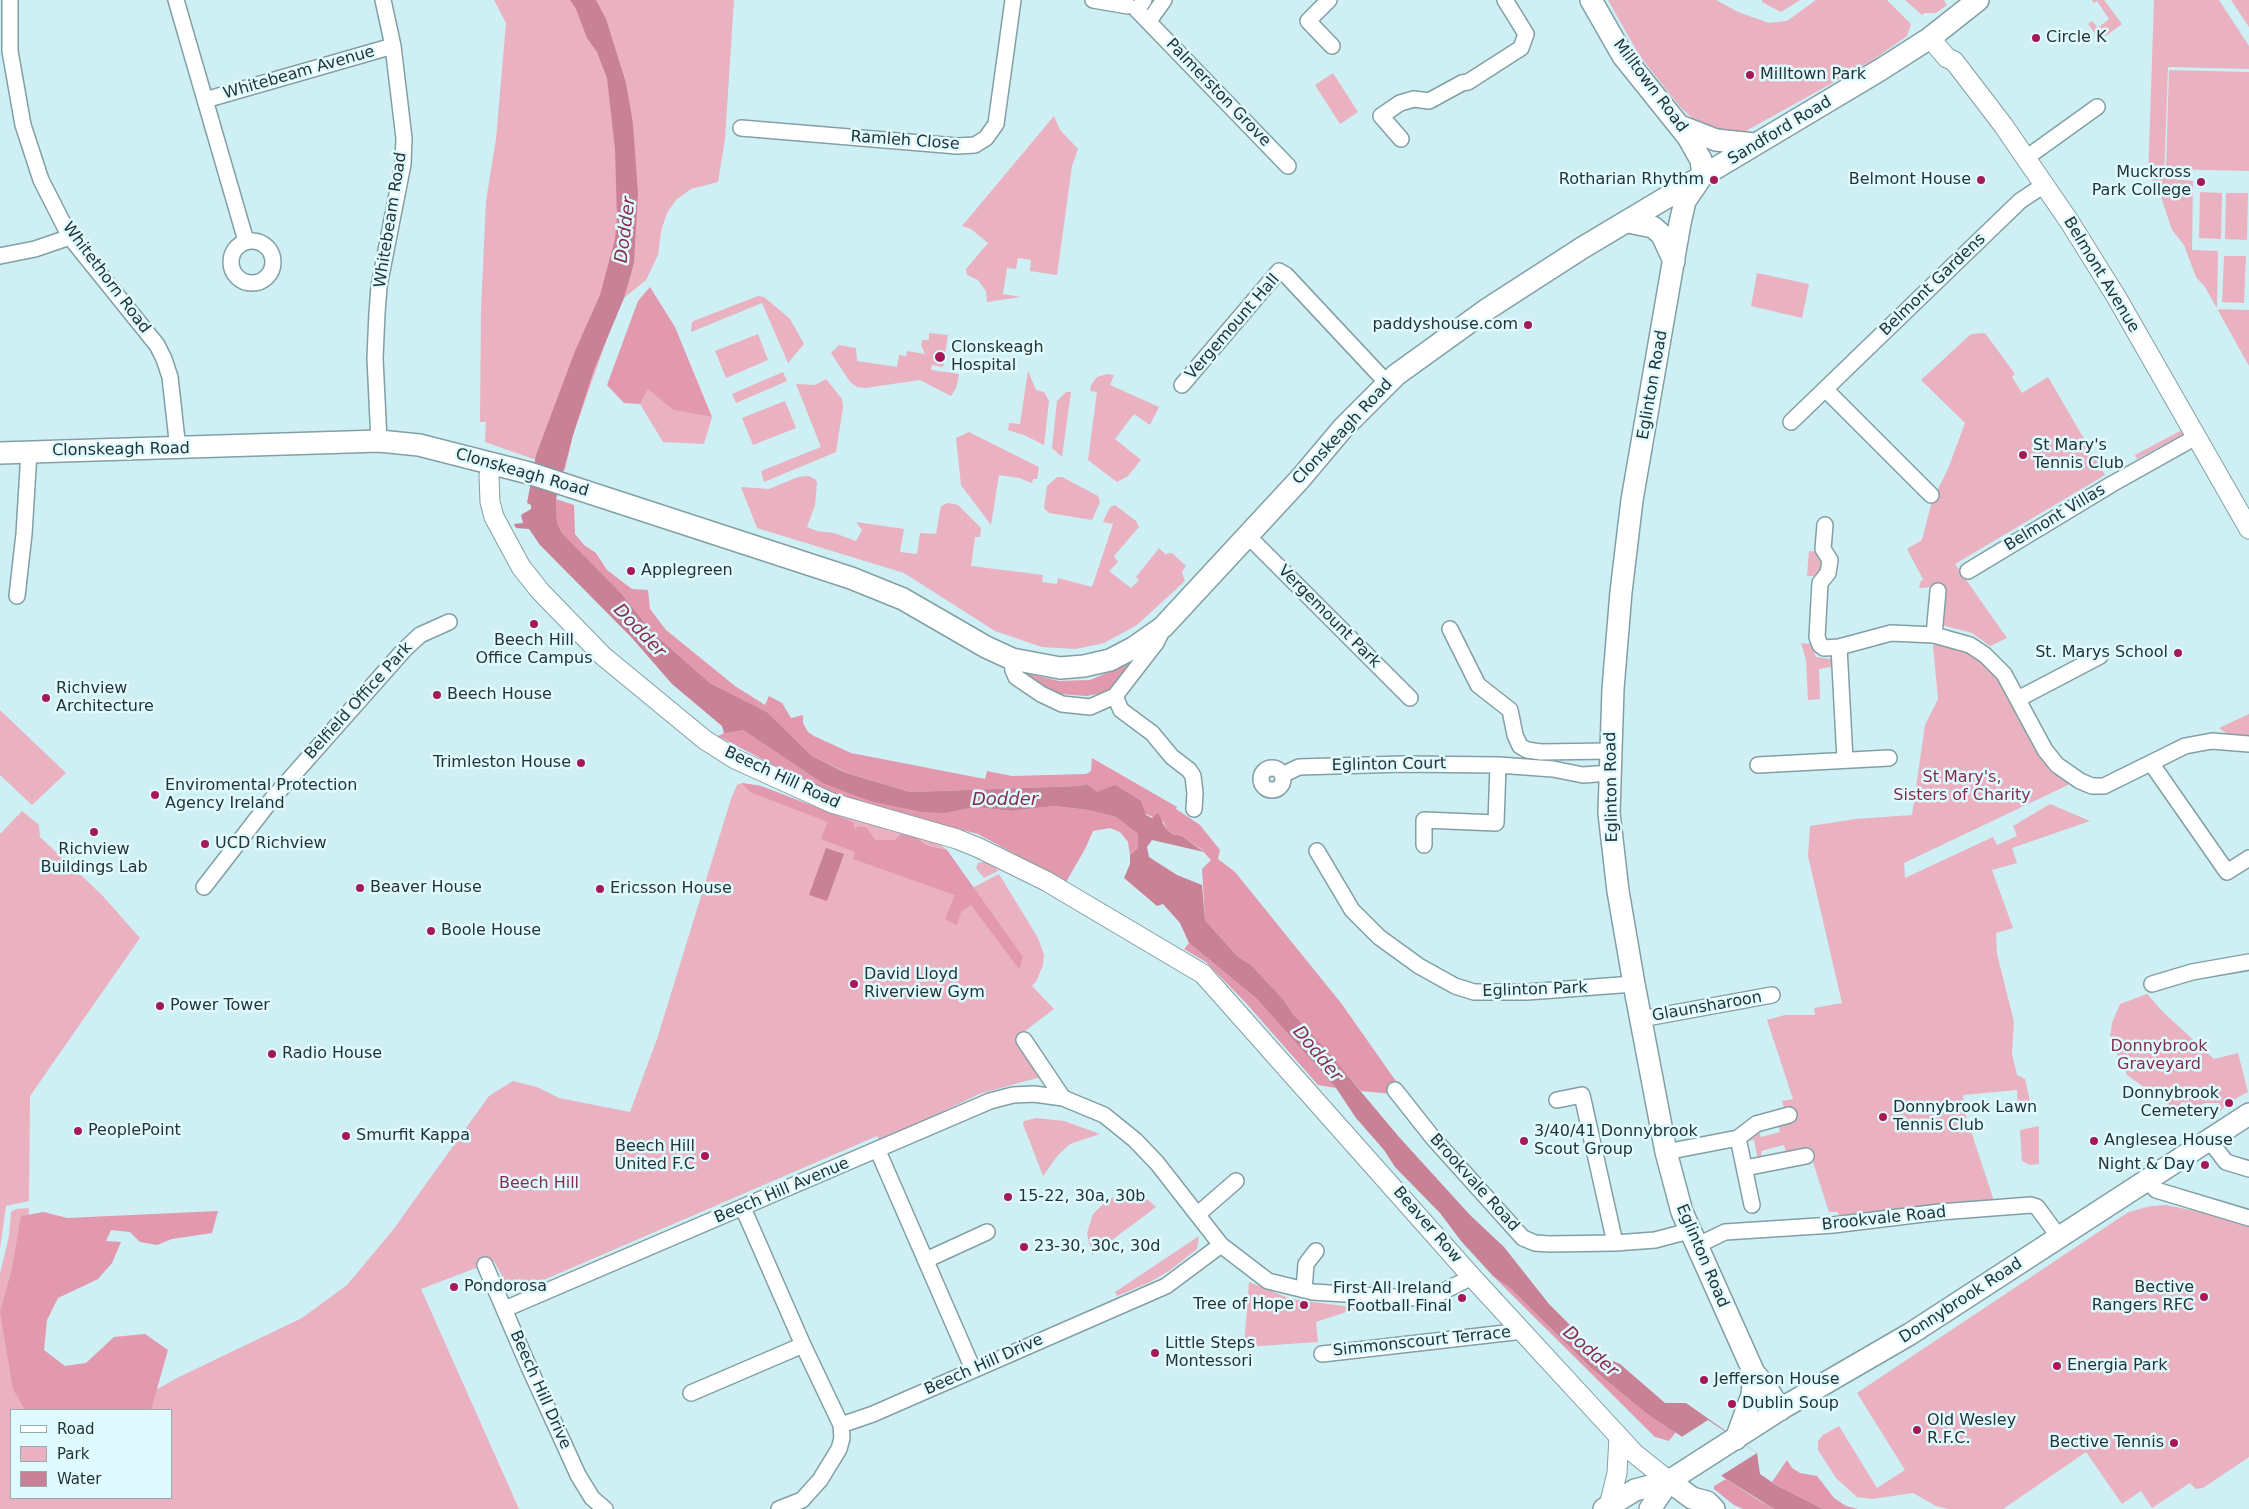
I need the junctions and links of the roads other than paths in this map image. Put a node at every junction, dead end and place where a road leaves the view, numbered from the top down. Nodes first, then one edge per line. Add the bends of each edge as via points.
1 (10, 0) edge
2 (176, 0) edge
3 (383, 0) edge
4 (1012, 0) edge
5 (1093, 0) edge
6 (1144, 0) edge
7 (1164, 0) edge
8 (1330, 0) edge
9 (1505, 0) edge
10 (1591, 0) edge
11 (1978, 0) edge
12 (1128, 6) dead end
13 (1149, 21) junction
14 (1930, 38) junction
15 (392, 46) junction
16 (1332, 46) dead end
17 (5, 51) edge
18 (205, 100) junction
19 (2097, 107) dead end
20 (1680, 126) junction
21 (741, 128) dead end
22 (1401, 139) dead end
23 (1754, 144) junction
24 (2026, 158) junction
25 (1288, 166) dead end
26 (1703, 175) junction
27 (2044, 185) junction
28 (1628, 222) junction
29 (70, 237) junction
30 (246, 241) dead end
31 (0, 256) edge
32 (1674, 261) junction
33 (1387, 383) junction
34 (1182, 385) dead end
35 (1825, 389) junction
36 (1791, 422) dead end
37 (2196, 437) junction
38 (379, 441) junction
39 (178, 449) junction
40 (29, 452) junction
41 (0, 453) edge
42 (494, 464) junction
43 (1931, 495) dead end
44 (1825, 525) dead end
45 (2249, 529) edge
46 (1248, 536) junction
47 (1968, 571) dead end
48 (1938, 591) dead end
49 (17, 596) dead end
50 (449, 622) dead end
51 (1163, 627) junction
52 (1450, 629) dead end
53 (1934, 635) junction
54 (1839, 647) junction
55 (2100, 656) dead end
56 (1012, 659) junction
57 (1115, 696) junction
58 (1410, 698) dead end
59 (2018, 699) junction
60 (2249, 744) edge
61 (1610, 751) junction
62 (1890, 758) dead end
63 (1845, 760) junction
64 (2151, 763) junction
65 (1498, 764) junction
66 (1758, 765) dead end
67 (1610, 773) junction
68 (1282, 775) dead end
69 (1194, 809) dead end
70 (1424, 845) dead end
71 (1316, 850) dead end
72 (2249, 858) edge
73 (204, 887) dead end
74 (2249, 962) edge
75 (1190, 964) joint
76 (1634, 984) junction
77 (2152, 984) dead end
78 (1772, 995) dead end
79 (1641, 1019) junction
80 (1024, 1040) dead end
81 (1395, 1090) dead end
82 (1063, 1098) junction
83 (1557, 1100) dead end
84 (2249, 1114) edge
85 (1789, 1115) dead end
86 (1738, 1138) junction
87 (2209, 1140) junction
88 (878, 1150) junction
89 (1666, 1152) junction
90 (1806, 1156) dead end
91 (1745, 1168) junction
92 (2249, 1169) edge
93 (2148, 1180) junction
94 (1236, 1181) dead end
95 (1752, 1205) dead end
96 (743, 1208) junction
97 (1198, 1214) junction
98 (2249, 1218) edge
99 (987, 1232) dead end
100 (2059, 1237) junction
101 (1692, 1238) junction
102 (1615, 1243) junction
103 (1221, 1245) junction
104 (1316, 1251) dead end
105 (926, 1260) junction
106 (485, 1265) dead end
107 (1472, 1277) junction
108 (1304, 1290) junction
109 (505, 1309) junction
110 (1523, 1331) junction
111 (803, 1346) junction
112 (1322, 1354) dead end
113 (973, 1369) junction
114 (1754, 1373) junction
115 (691, 1393) dead end
116 (1780, 1410) junction
117 (841, 1425) junction
118 (1619, 1436) junction
119 (1736, 1439) junction
120 (1669, 1482) junction
121 (1692, 1504) edge
122 (1606, 1507) edge
123 (605, 1509) edge
124 (779, 1509) edge
125 (1650, 1509) edge
126 (1714, 1509) edge

1 - 17 street, Whitethorn Road
2 - 18 street, Whitebeam Avenue
3 - 15 street, Whitebeam Road
4 - 21 street, Ramleh Close via 996,124 986,138 975,145
5 - 12 street
6 - 13 street via 1137,10
7 - 13 street
8 - 16 street via 1308,21
9 - 22 street via 1526,34 1521,48 1468,82 1429,101 1400,103 1381,116
10 - 20 main road, Milltown Road via 1623,56
11 - 14 main road, Sandford Road
13 - 25 street, Palmerston Grove
14 - 23 main road, Sandford Road via 1817,109
14 - 24 street, Belmont Avenue via 1947,58 1954,61
15 - 18 street, Whitebeam Avenue
15 - 38 street, Whitebeam Road via 404,138 403,164 377,312
17 - 29 street, Whitethorn Road via 23,125 41,180
18 - 30 street, Whitebeam Avenue
19 - 24 street
20 - 23 main road via 1716,140
20 - 26 main road, Milltown Road via 1698,155
23 - 26 main road, Sandford Road
24 - 27 street, Belmont Avenue
26 - 28 main road, Clonskeagh Road
26 - 32 main road, Eglinton Road via 1686,201
27 - 35 street, Belmont Gardens via 2020,201
27 - 37 street, Belmont Avenue via 2117,298
28 - 32 main road via 1644,224 1658,231 1668,244
28 - 33 main road, Clonskeagh Road via 1489,308
29 - 31 street
29 - 39 street, Whitethorn Road via 157,345 169,368
32 - 61 main road, Eglinton Road via 1632,500
33 - 34 street, Vergemount Hall via 1279,271
33 - 46 main road, Clonskeagh Road
35 - 36 street, Belmont Gardens
35 - 43 street
37 - 45 street, Belmont Avenue
37 - 47 street, Belmont Villas
38 - 39 main road, Clonskeagh Road
38 - 42 main road, Clonskeagh Road via 419,445
39 - 40 main road, Clonskeagh Road
40 - 41 main road, Clonskeagh Road
40 - 49 street
42 - 56 main road, Clonskeagh Road via 881,589
42 - 75 street, Beech Hill Road via 489,476 494,517 521,567 540,592 602,656 705,740 735,759 832,803 979,848
44 - 54 street via 1824,549 1830,560 1830,570 1820,582 1817,637 1824,648
46 - 51 main road, Clonskeagh Road
46 - 58 street, Vergemount Park
48 - 53 street
50 - 73 street, Belfield Office Park via 420,635 404,650 272,799
51 - 56 main road, Clonskeagh Road via 1110,660 1084,666 1060,668
51 - 57 street, Clonskeagh Road via 1156,644
52 - 61 street via 1478,685 1510,710 1511,724 1520,746 1541,752
53 - 54 street via 1886,634
53 - 59 street via 1978,650 2004,674
54 - 63 street
55 - 59 street
56 - 57 street, Clonskeagh Road via 1016,677 1062,704 1090,707
57 - 69 street via 1121,710 1152,733 1172,757 1189,770 1193,776
59 - 64 street via 2045,750 2057,765 2080,781 2104,786
60 - 64 street via 2212,741 2185,746
61 - 67 main road, Eglinton Road
62 - 63 street
63 - 66 street
64 - 72 street via 2228,872
65 - 67 street, Eglinton Court via 1583,775
65 - 68 street, Eglinton Court via 1299,767
65 - 70 street via 1496,823 1424,820
67 - 76 main road, Eglinton Road via 1609,813
71 - 76 street, Eglinton Park via 1352,910 1379,937 1397,952 1455,986 1474,992 1518,992
74 - 77 street via 2192,972
75 - 107 street, Beaver Row via 1211,981
76 - 79 main road, Eglinton Road
78 - 79 street, Glaunsharoon
79 - 89 main road, Eglinton Road
80 - 82 street
81 - 102 street, Brookvale Road via 1433,1138 1523,1238 1549,1244
82 - 88 street, Beech Hill Avenue via 1034,1094 990,1101
82 - 97 street, Beech Hill Avenue via 1104,1115 1135,1140
83 - 102 street via 1582,1095
84 - 87 main road, Donnybrook Road
85 - 86 street via 1756,1124
86 - 89 street
86 - 91 street
87 - 92 street via 2226,1162
87 - 93 main road, Donnybrook Road
88 - 96 street, Beech Hill Avenue
88 - 105 street
89 - 101 main road, Eglinton Road
90 - 91 street
91 - 95 street
93 - 98 street via 2156,1190
93 - 100 main road, Donnybrook Road
94 - 97 street
96 - 109 street, Beech Hill Avenue
96 - 111 street
97 - 103 street, Beech Hill Avenue
99 - 105 street
100 - 101 street, Brookvale Road via 2039,1210 2034,1206 2022,1206 1726,1232
100 - 116 main road, Donnybrook Road via 1910,1334
101 - 102 street, Brookvale Road
101 - 114 main road, Eglinton Road
103 - 108 street, Beech Hill Avenue via 1268,1281
103 - 113 street, Beech Hill Drive via 1166,1286
104 - 108 street via 1306,1264
105 - 113 street
106 - 109 street, Beech Hill Drive
107 - 108 street, Beech Hill Avenue via 1434,1296 1411,1298
107 - 110 street, Beaver Row
109 - 123 street, Beech Hill Drive via 578,1475 592,1498
110 - 112 street, Simmonscourt Terrace
110 - 118 street, Beaver Row
111 - 115 street
111 - 117 street
113 - 117 street, Beech Hill Drive
114 - 116 main road, Eglinton Road
114 - 119 main road via 1752,1396
116 - 119 main road, Donnybrook Road
117 - 124 street via 839,1449 820,1480 802,1500
118 - 120 street, Beaver Row via 1640,1459
118 - 122 street via 1617,1473
119 - 120 main road, Donnybrook Road
120 - 121 main road
120 - 122 main road via 1635,1490
120 - 125 main road
121 - 126 main road via 1707,1502

